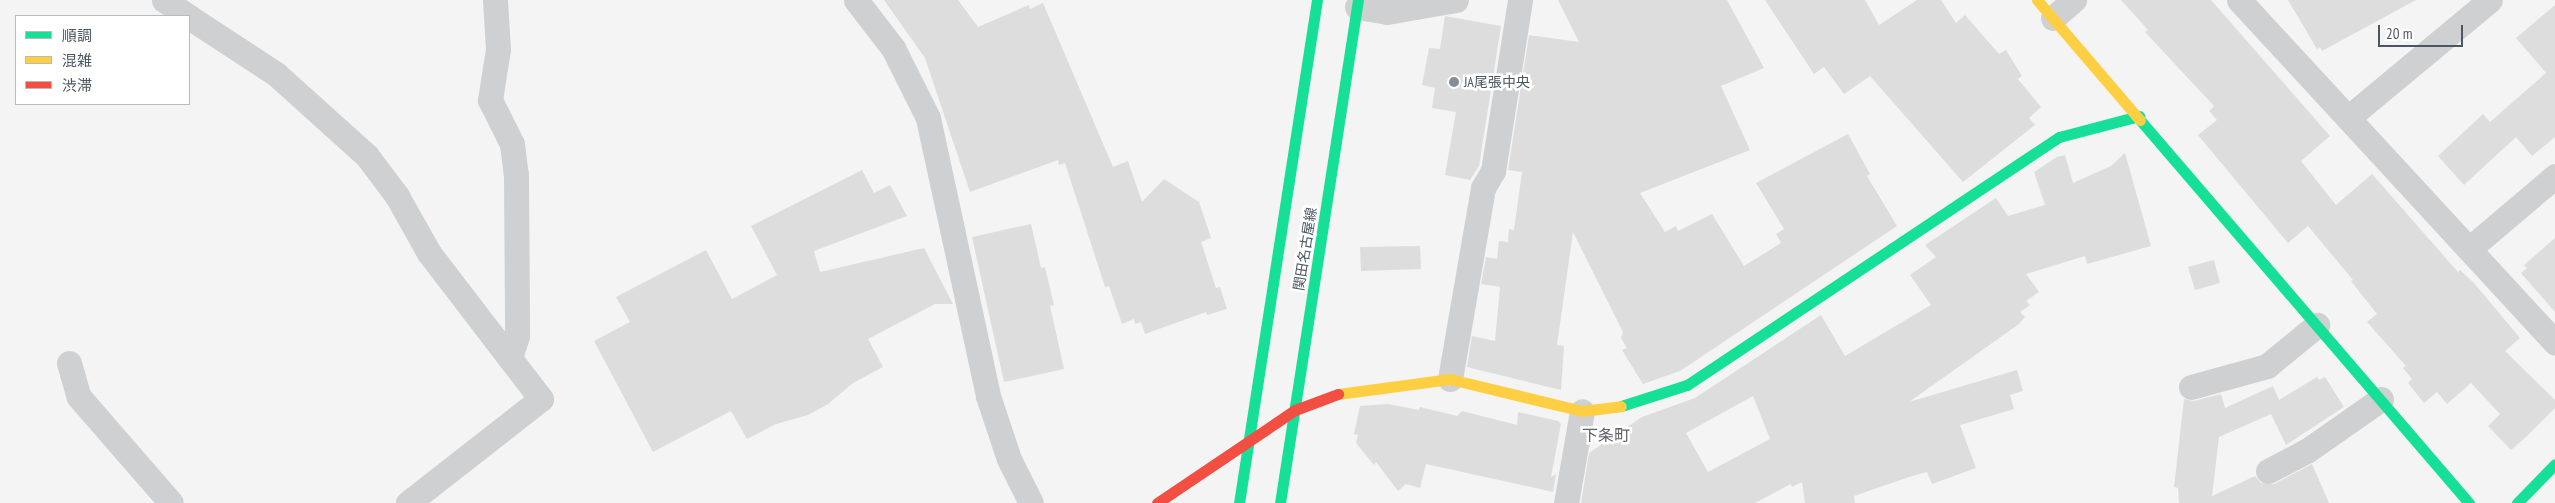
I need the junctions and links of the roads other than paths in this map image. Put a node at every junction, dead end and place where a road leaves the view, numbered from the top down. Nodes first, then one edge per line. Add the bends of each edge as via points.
1 (164, 0) edge
2 (494, 0) edge
3 (856, 0) edge
4 (1317, 0) edge
5 (1456, 0) edge
6 (1520, 0) edge
7 (2074, 0) edge
8 (2239, 0) edge
9 (2490, 0) edge
10 (1358, 4) edge
11 (2045, 9) edge
12 (185, 15) edge
13 (190, 18) edge
14 (2140, 116) junction
15 (2349, 117) junction
16 (2555, 176) edge
17 (2470, 249) junction
18 (2317, 325) junction
19 (2555, 342) edge
20 (510, 358) junction
21 (69, 363) dead end
22 (1450, 379) junction
23 (2192, 387) dead end
24 (2381, 400) junction
25 (1295, 410) junction
26 (1582, 412) junction
27 (1249, 442) junction
28 (2555, 464) edge
29 (2268, 471) dead end
30 (171, 503) edge
31 (408, 503) edge
32 (1031, 503) edge
33 (1157, 503) edge
34 (1239, 503) edge
35 (1280, 503) edge
36 (1566, 503) edge
37 (2469, 503) edge
38 (2517, 503) edge

1 - 12 street
2 - 20 street via 498,49 490,100 512,144 516,175 517,336
3 - 32 street via 893,48 928,118 988,396 1009,459
4 - 27 street, 関田名古屋線
5 - 10 street via 1387,12
6 - 22 street via 1493,171 1483,188
7 - 11 street
8 - 15 street
9 - 15 street
10 - 25 street, 関田名古屋線
11 - 14 street
13 - 20 street via 276,74 367,156 397,196 429,253
14 - 18 street
14 - 26 street via 2059,137 1687,385 1629,405
15 - 17 street
16 - 17 street
17 - 19 street
18 - 23 street via 2267,366
18 - 24 street
20 - 31 street via 541,399
21 - 30 street via 78,397
22 - 25 street via 1410,387 1347,391
22 - 26 street
24 - 29 street via 2308,450
24 - 37 street
25 - 27 street
25 - 35 street, 関田名古屋線
26 - 36 street
27 - 33 street
27 - 34 street, 関田名古屋線
28 - 38 street

